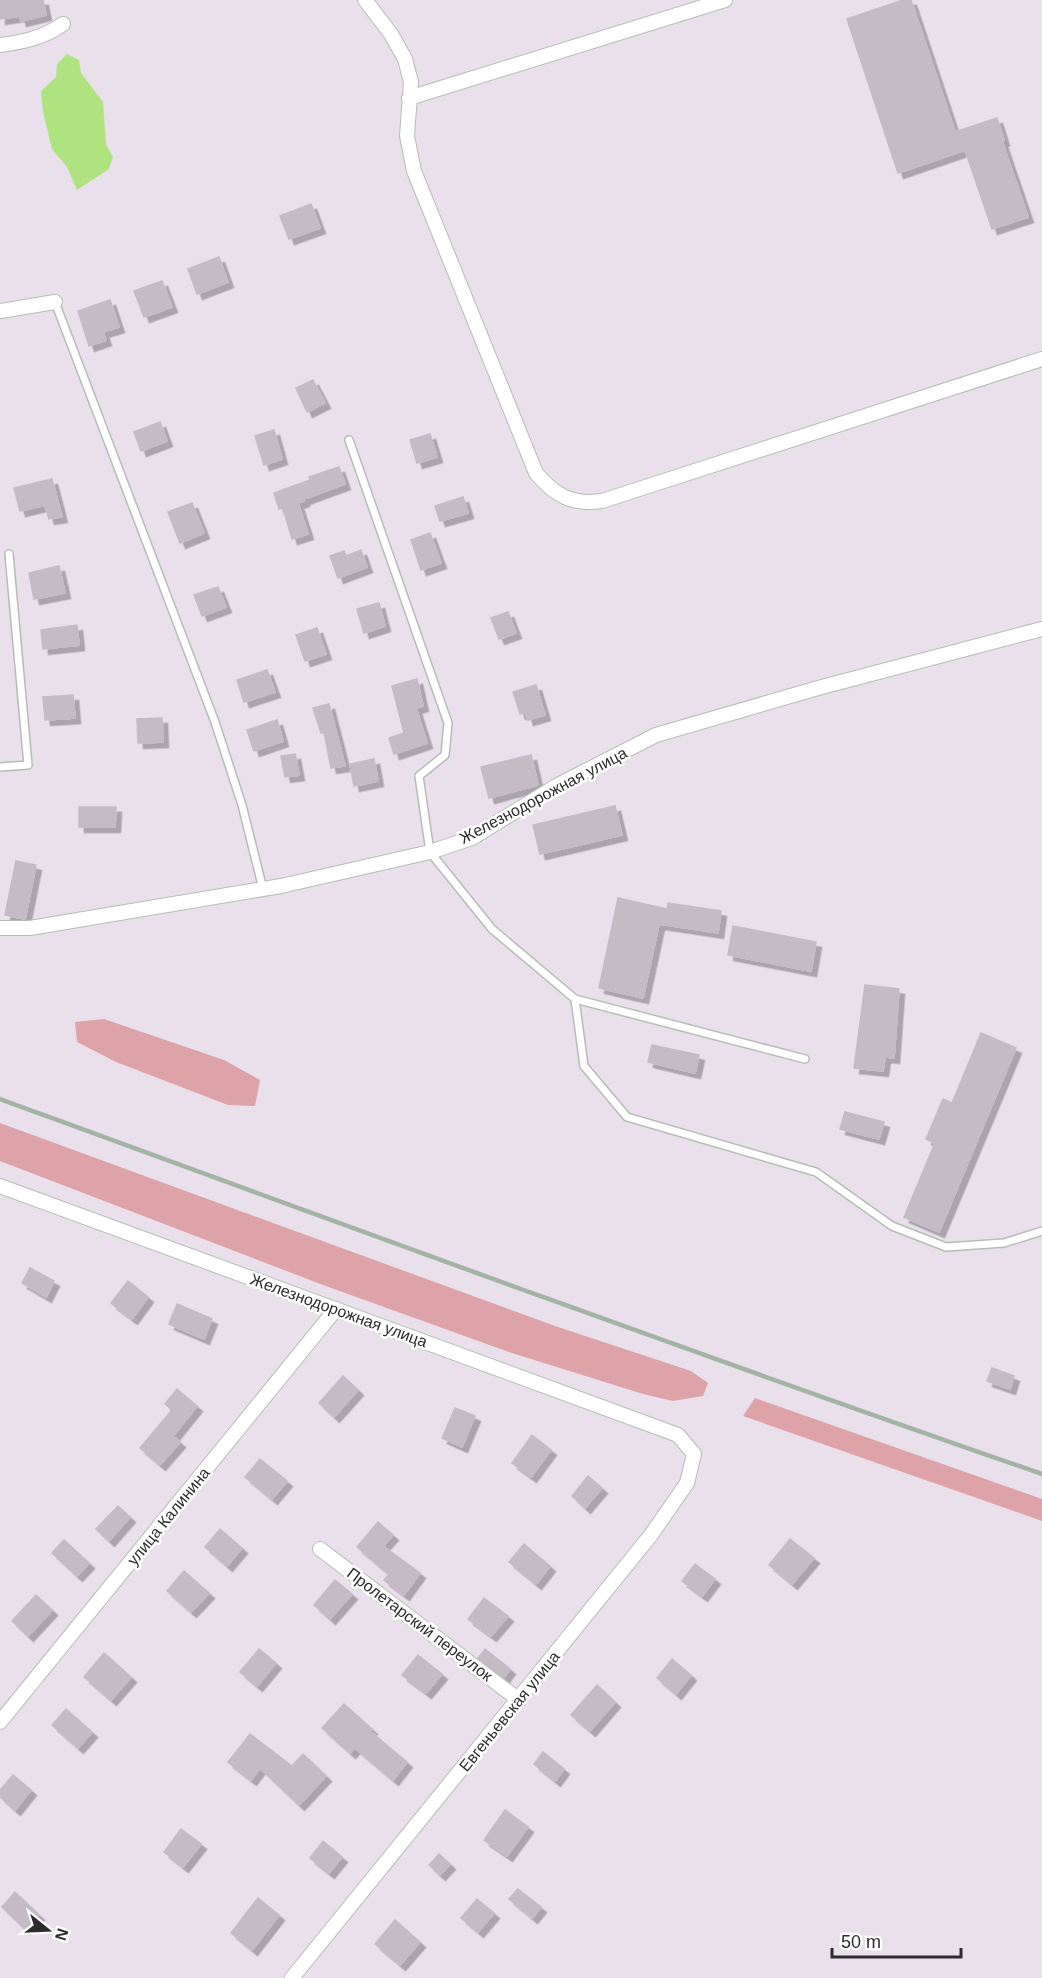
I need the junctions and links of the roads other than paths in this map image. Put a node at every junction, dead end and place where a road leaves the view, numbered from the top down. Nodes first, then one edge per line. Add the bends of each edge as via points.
1 (365, 0) edge
2 (725, 0) edge
3 (63, 24) dead end
4 (0, 45) edge
5 (409, 98) junction
6 (55, 302) joint
7 (0, 311) edge
8 (1042, 359) edge
9 (349, 440) dead end
10 (9, 554) dead end
11 (1042, 629) edge
12 (0, 766) edge
13 (430, 852) junction
14 (263, 889) junction
15 (0, 928) edge
16 (575, 999) junction
17 (805, 1059) dead end
18 (0, 1186) edge
19 (1042, 1231) edge
20 (336, 1309) junction
21 (678, 1435) joint
22 (320, 1549) dead end
23 (519, 1700) junction
24 (0, 1722) edge
25 (292, 1978) edge

1 - 5 street via 392,34 405,59 411,82
2 - 5 street
3 - 4 street via 35,39
5 - 8 street via 407,136 414,171 536,473 568,500 602,501
6 - 7 street
6 - 14 lane via 215,722
9 - 13 lane via 448,723 445,755 419,776
10 - 12 lane via 28,765
11 - 13 street, Железнодорожная улица via 656,735 558,785 472,838
13 - 14 street, Железнодорожная улица
13 - 16 lane via 492,929
14 - 15 street, Железнодорожная улица via 30,928
16 - 17 lane
16 - 19 lane via 584,1066 627,1117 816,1172 892,1226 946,1247 1004,1243
18 - 20 street, Железнодорожная улица
20 - 21 street, Железнодорожная улица
20 - 24 street, улица Калинина
21 - 23 street, Евгеньевская улица via 694,1454 687,1483 651,1535
22 - 23 street, Пролетарский переулок
23 - 25 street, Евгеньевская улица

